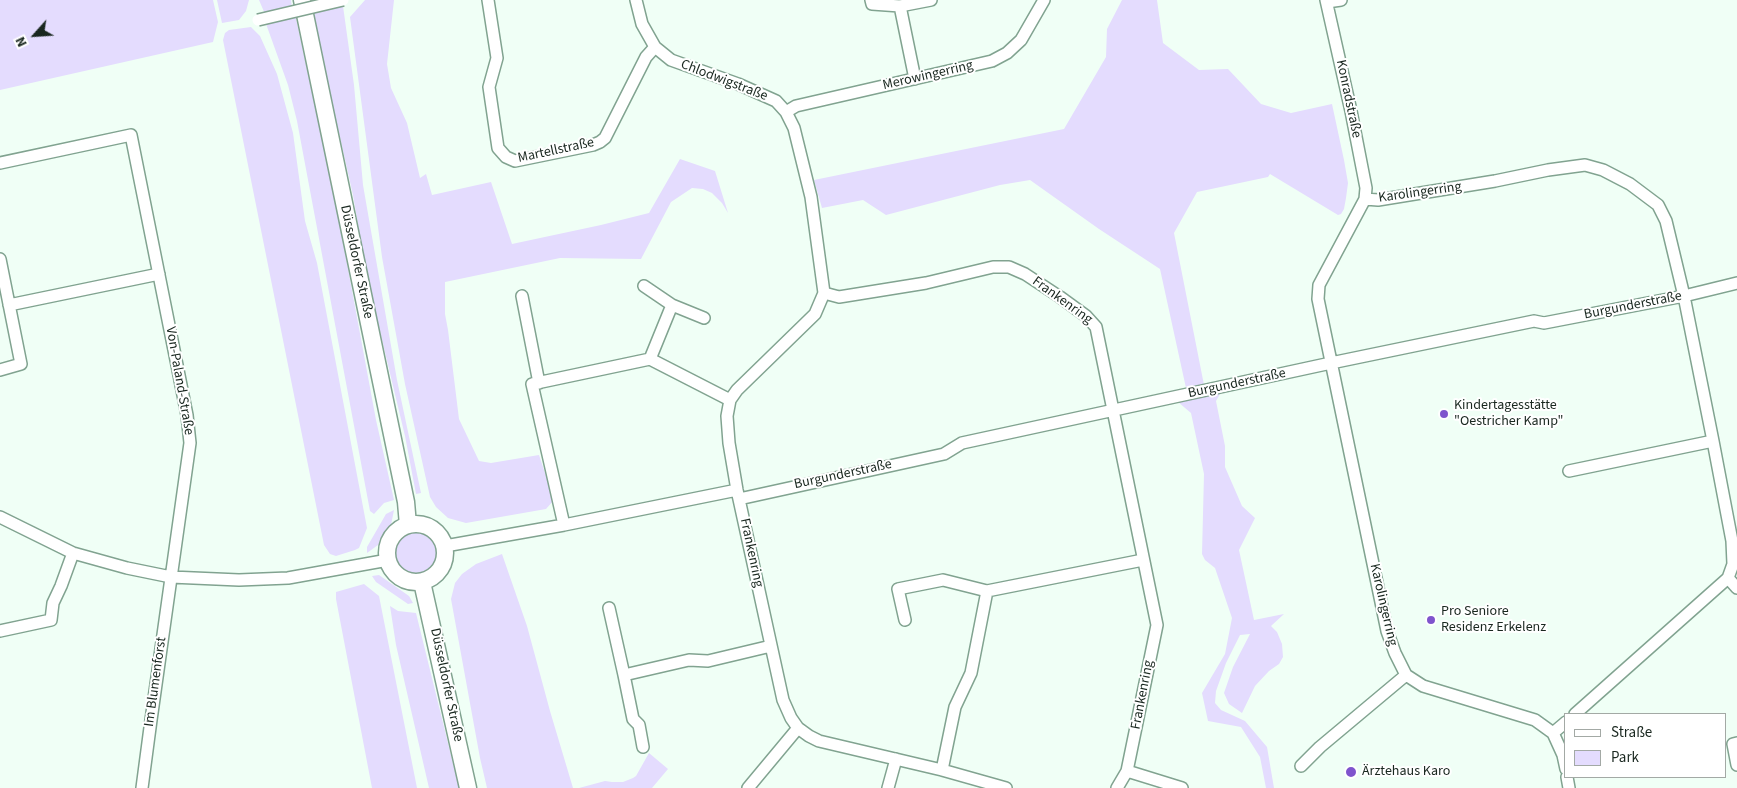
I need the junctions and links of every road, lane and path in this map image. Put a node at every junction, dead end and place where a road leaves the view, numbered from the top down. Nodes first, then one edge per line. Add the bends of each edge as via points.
1 (302, 0) edge
2 (343, 0) edge
3 (488, 0) edge
4 (636, 0) edge
5 (871, 0) edge
6 (931, 0) edge
7 (1044, 0) edge
8 (1341, 0) edge
9 (1327, 1) edge
10 (900, 6) junction
11 (258, 20) dead end
12 (655, 47) junction
13 (914, 78) junction
14 (786, 112) junction
15 (0, 163) edge
16 (1364, 199) junction
17 (0, 259) edge
18 (159, 274) junction
19 (1737, 283) edge
20 (644, 286) dead end
21 (824, 294) junction
22 (522, 296) dead end
23 (1684, 296) junction
24 (672, 304) junction
25 (9, 305) junction
26 (704, 318) dead end
27 (650, 358) junction
28 (1331, 363) junction
29 (0, 370) edge
30 (540, 383) junction
31 (730, 400) junction
32 (1113, 411) junction
33 (1712, 441) junction
34 (1570, 471) dead end
35 (738, 494) junction
36 (0, 517) edge
37 (408, 525) junction
38 (564, 525) junction
39 (445, 546) junction
40 (73, 553) junction
41 (388, 560) junction
42 (1143, 560) junction
43 (171, 577) junction
44 (1728, 578) junction
45 (422, 582) junction
46 (1737, 588) edge
47 (987, 591) junction
48 (609, 608) dead end
49 (905, 620) dead end
50 (0, 631) edge
51 (771, 646) junction
52 (624, 675) junction
53 (1406, 675) junction
54 (1576, 713) edge
55 (1564, 724) edge
56 (798, 728) junction
57 (1553, 733) junction
58 (1737, 744) edge
59 (644, 747) dead end
60 (896, 759) junction
61 (1564, 760) edge
62 (1737, 765) edge
63 (1301, 766) dead end
64 (942, 770) junction
65 (1127, 771) junction
66 (142, 788) edge
67 (468, 788) edge
68 (748, 788) edge
69 (888, 788) edge
70 (1006, 788) edge
71 (1117, 788) edge
72 (1182, 788) edge

1 - 37 main road, Düsseldorfer Straße via 406,502
2 - 11 street, bridge
3 - 12 street, Martellstraße via 498,58 489,87 498,148 515,162 593,145 605,138 646,57
4 - 12 street, Chlodwigstraße via 642,24
5 - 10 street via 872,4
6 - 10 street
7 - 13 street, Merowingerring via 1020,40 1007,53 992,61
8 - 9 street
9 - 16 street, Konradstraße via 1366,188
10 - 13 street
12 - 14 street, Chlodwigstraße via 671,60 776,101
13 - 14 street, Merowingerring via 796,106
14 - 21 street, Chlodwigstraße via 794,128 811,197
15 - 18 street, Von-Paland-Straße via 131,135
16 - 23 street, Karolingerring via 1378,200 1585,165 1603,170 1630,184 1658,205 1666,221
16 - 28 street, Karolingerring via 1319,285 1318,299
17 - 25 street
18 - 25 street
18 - 43 street, Von-Paland-Straße via 190,443
19 - 23 street, Burgunderstraße
20 - 24 street
21 - 31 street via 815,314 744,381
21 - 32 street, Frankenring via 840,297 926,283 993,267 1009,267 1060,297 1096,327
22 - 30 street
23 - 28 street, Burgunderstraße via 1544,324 1534,321
23 - 33 street, Karolingerring
24 - 26 street
24 - 27 street
25 - 29 street via 21,364
27 - 30 street
27 - 31 street
28 - 32 street, Burgunderstraße
28 - 53 street, Karolingerring via 1387,631
30 - 38 street via 532,384
31 - 35 street, Frankenring via 727,416 729,443
32 - 35 street, Burgunderstraße via 962,443 944,454
32 - 42 street, Frankenring
33 - 34 street
33 - 44 street, Karolingerring via 1732,541 1733,564
35 - 38 street, Burgunderstraße
35 - 51 street, Frankenring
36 - 40 street
37 - 39 main road via 420,524 431,528 440,535
37 - 41 main road via 391,539 387,549
38 - 39 street, Burgunderstraße
39 - 45 main road via 446,558 441,569 433,578
40 - 43 street
40 - 50 street via 53,603 51,620
41 - 43 street via 288,578
41 - 45 main road via 400,578
42 - 47 street
42 - 65 street, Frankenring via 1157,625
43 - 66 street, Im Blumenforst
44 - 46 street
44 - 54 street
45 - 67 main road, Düsseldorfer Straße
47 - 49 street via 943,580 898,589
47 - 64 street via 971,673 955,707
48 - 52 street
51 - 52 street via 708,661 689,660
51 - 56 street, Frankenring via 784,700
52 - 59 street via 633,719
53 - 57 street via 1423,686 1534,720
53 - 63 street
55 - 57 street
56 - 60 street via 819,741
56 - 68 street
57 - 61 street
58 - 62 street via 1733,744
60 - 64 street
60 - 69 street
64 - 70 street
65 - 71 street, Frankenring
65 - 72 street

